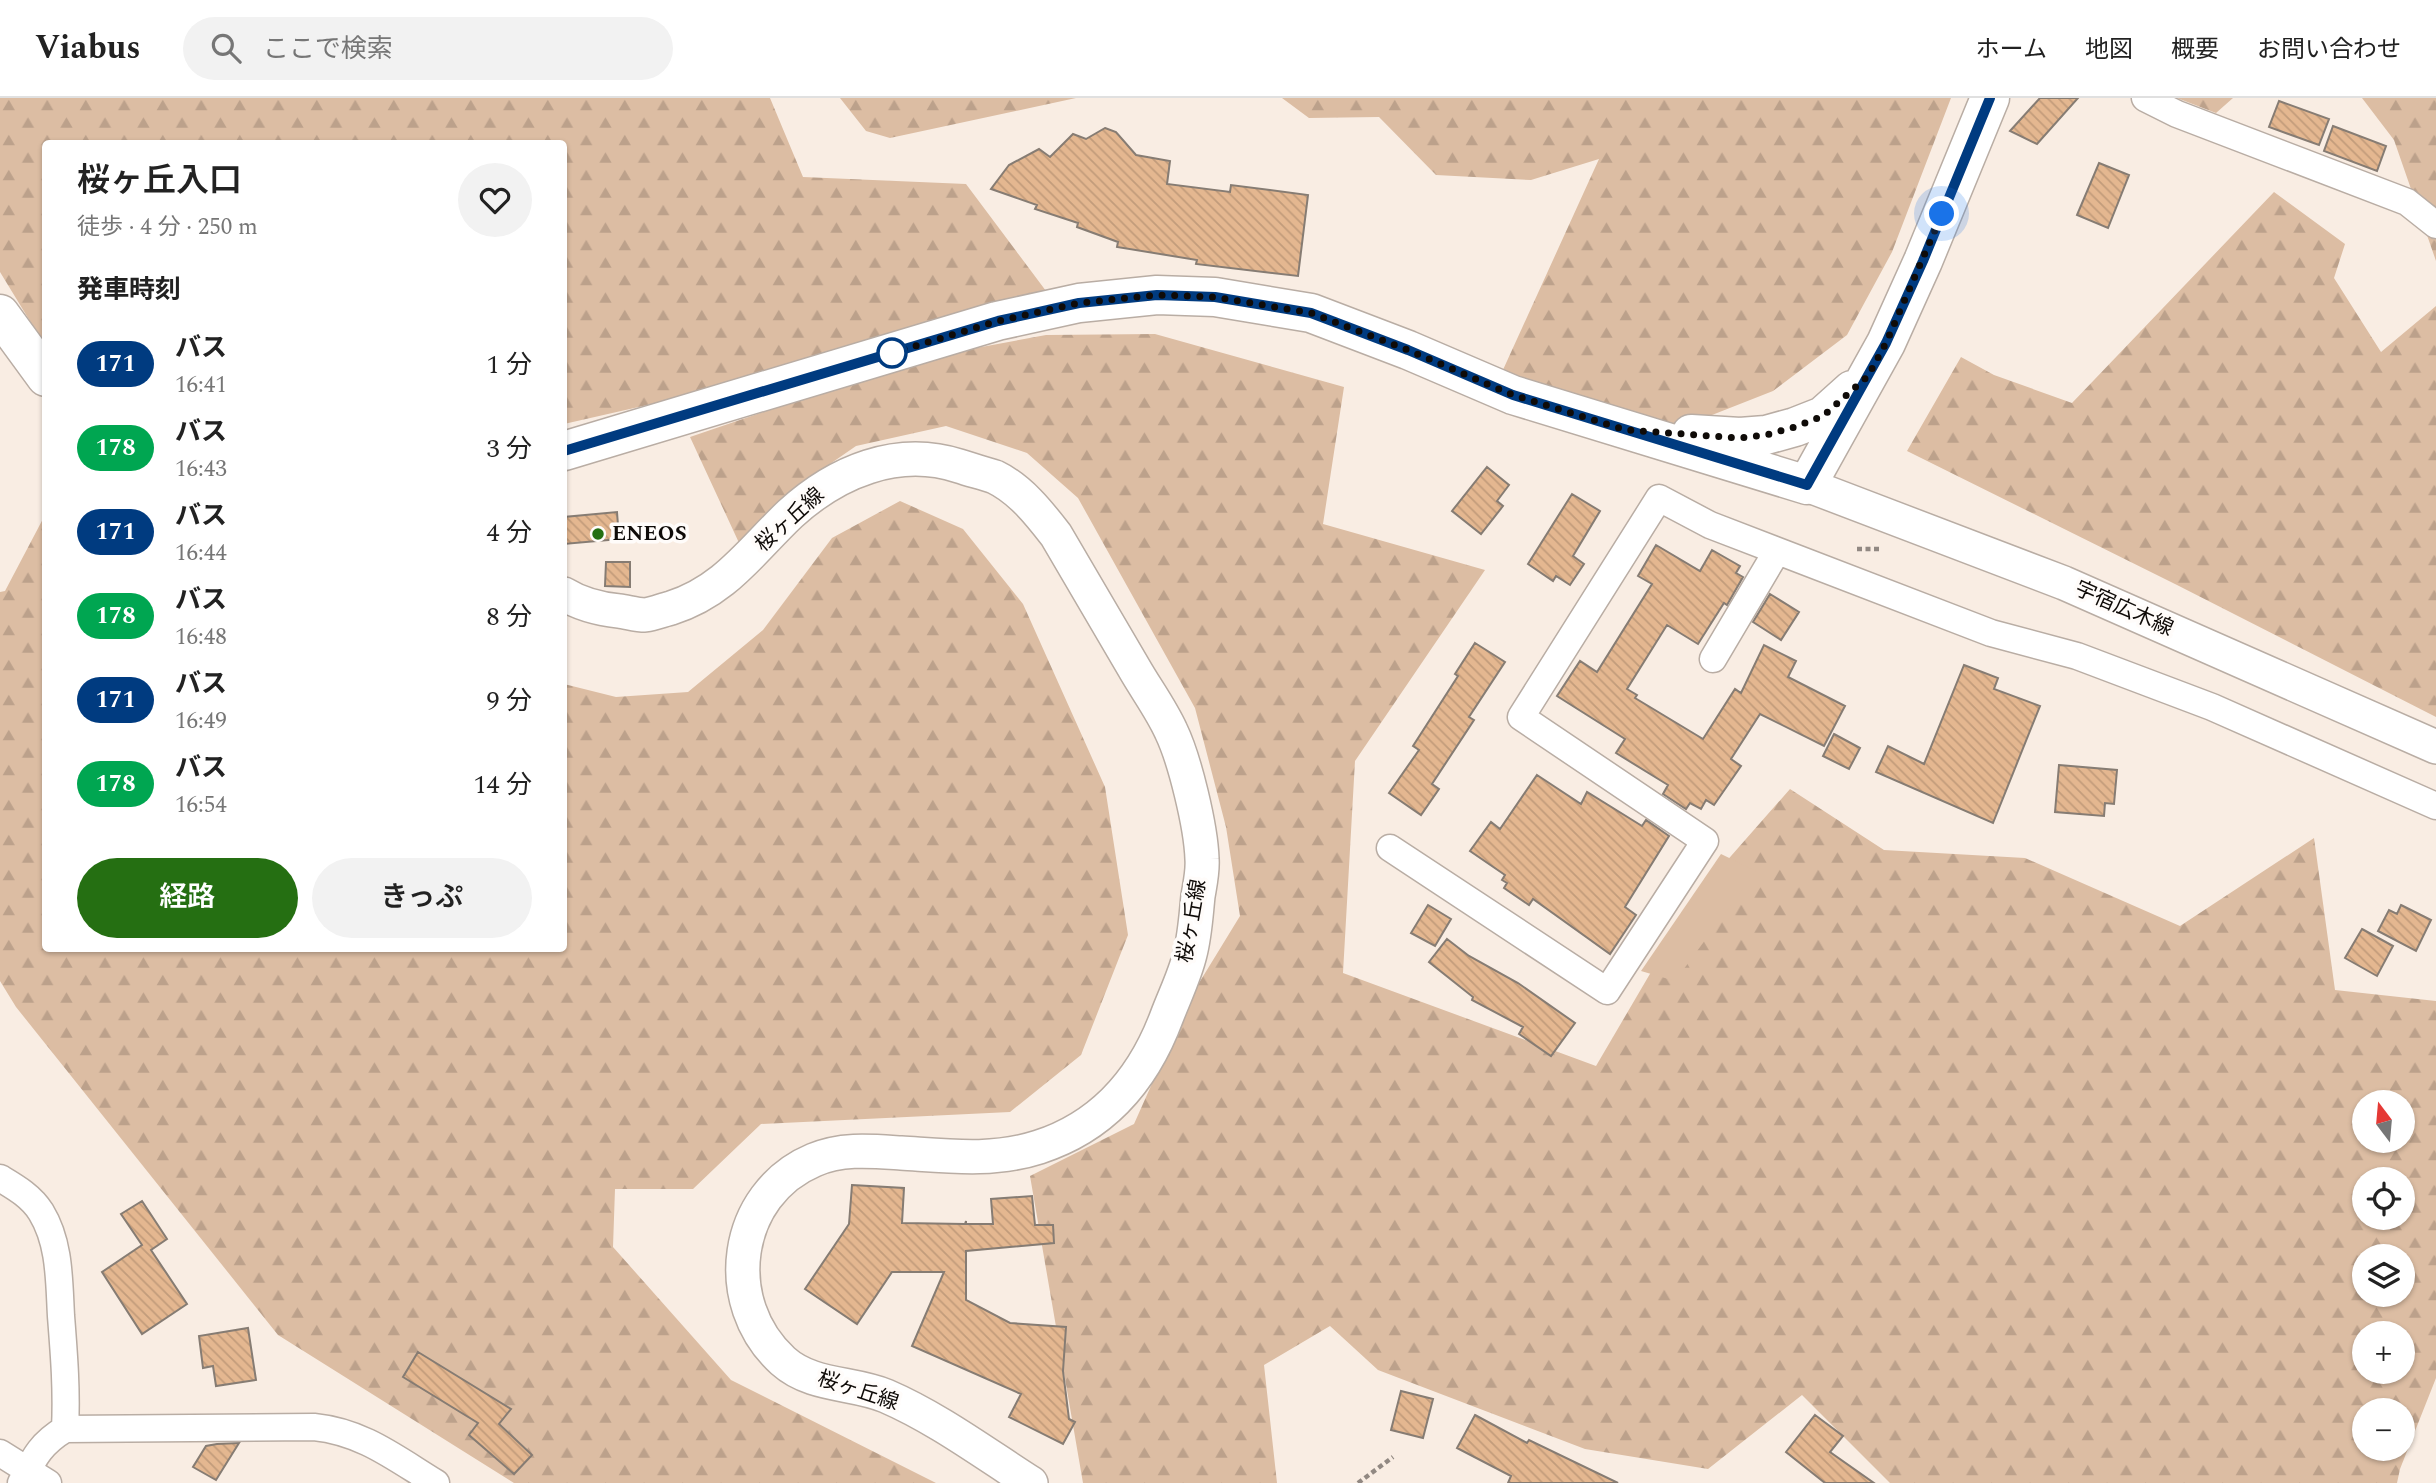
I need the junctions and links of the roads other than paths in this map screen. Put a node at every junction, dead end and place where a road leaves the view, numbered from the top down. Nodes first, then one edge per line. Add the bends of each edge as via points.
1 (1990, 98) edge
2 (2146, 98) edge
3 (2436, 225) edge
4 (0, 314) edge
5 (42, 372) edge
6 (1868, 376) junction
7 (1626, 430) junction
8 (567, 450) edge
9 (1807, 485) junction
10 (1777, 551) junction
11 (567, 595) edge
12 (1713, 659) dead end
13 (2436, 747) edge
14 (2436, 806) edge
15 (1390, 848) dead end
16 (0, 1178) edge
17 (65, 1429) junction
18 (0, 1454) edge
19 (32, 1479) edge
20 (436, 1483) edge
21 (1031, 1483) edge

1 - 6 main road via 1923,261
2 - 3 street via 2407,202
4 - 5 main road
6 - 7 main road via 1823,416 1766,435 1740,438
6 - 9 main road
7 - 8 main road via 1513,395 1311,313 1215,297 1157,295 1079,303 998,321
7 - 9 main road
9 - 13 street, 宇宿広木線 via 2064,583
10 - 12 street
10 - 14 street via 1991,633 2077,656 2212,707
10 - 15 street via 1710,525 1659,498 1521,717 1704,841 1607,991
11 - 21 street, 桜ヶ丘線 via 601,609 646,615 687,603 724,580 817,492 851,472 887,460 943,461 996,478 1033,506 1056,535 1172,733 1191,793 1202,859 1196,921 1190,954 1162,1030 1120,1096 1070,1135 1012,1155 972,1158 840,1151 813,1160 771,1190 755,1213 744,1244 742,1279 752,1315 766,1342 785,1363 827,1383 882,1394
16 - 17 street via 22,1191 51,1231 67,1397
17 - 19 street via 37,1452
17 - 20 street via 339,1430 362,1438
18 - 19 street

